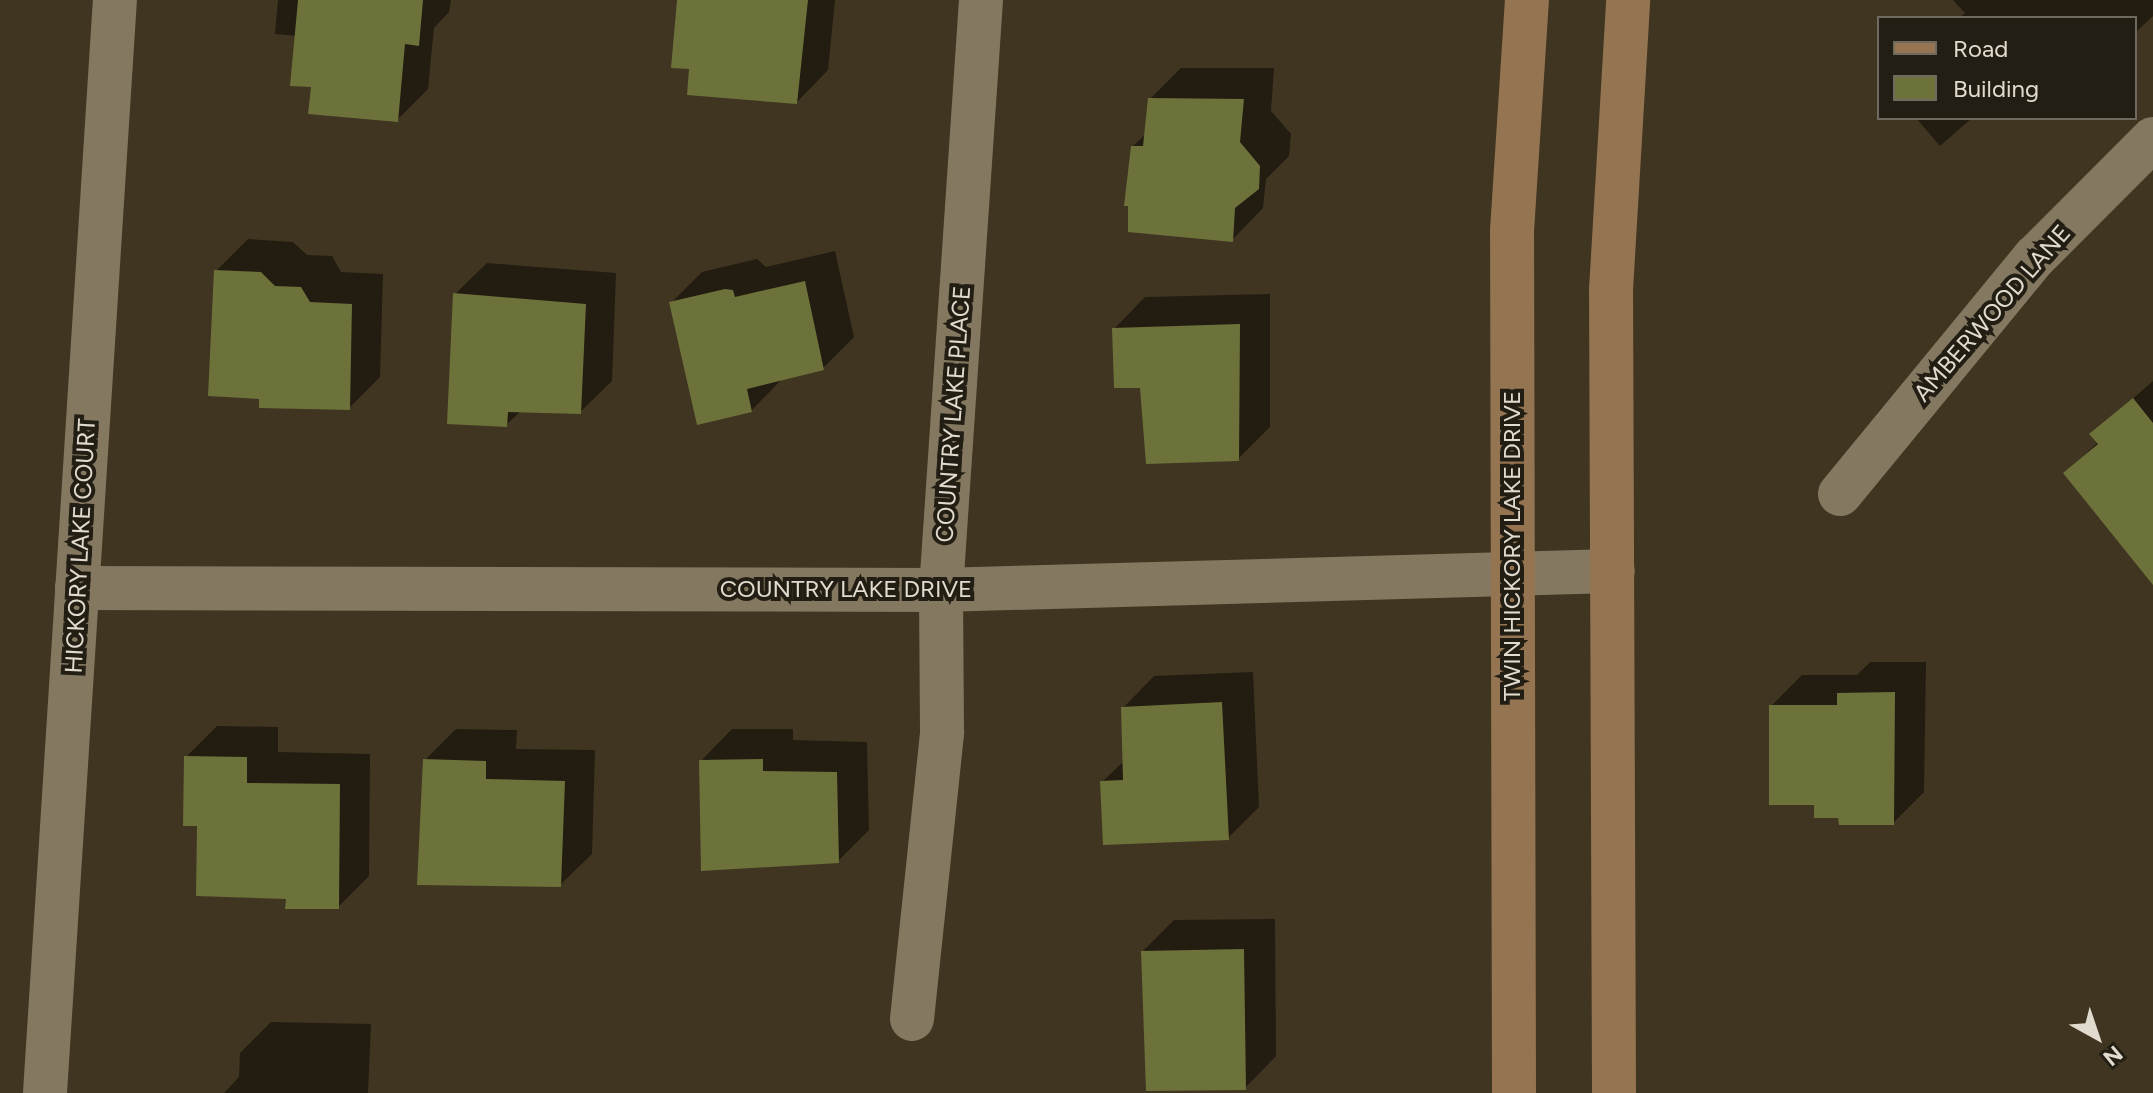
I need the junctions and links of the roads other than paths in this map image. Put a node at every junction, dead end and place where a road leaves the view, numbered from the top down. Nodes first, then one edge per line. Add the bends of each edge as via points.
1 (115, 0) edge
2 (981, 0) edge
3 (1527, 0) edge
4 (1628, 0) edge
5 (2153, 139) edge
6 (1840, 494) dead end
7 (1613, 571) junction
8 (1510, 574) junction
9 (77, 588) junction
10 (941, 590) junction
11 (912, 1019) dead end
12 (45, 1093) edge
13 (1514, 1093) edge
14 (1614, 1093) edge

1 - 9 street, HICKORY LAKE COURT
2 - 10 street, COUNTRY LAKE PLACE
3 - 8 street, TWIN HICKORY LAKE DRIVE via 1512,231
4 - 7 street via 1611,290
5 - 6 street, AMBERWOOD LANE via 2035,257
7 - 8 street, COUNTRY LAKE DRIVE
7 - 14 street
8 - 10 street, COUNTRY LAKE DRIVE
8 - 13 street, TWIN HICKORY LAKE DRIVE
9 - 10 street, COUNTRY LAKE DRIVE
9 - 12 street, HICKORY LAKE COURT
10 - 11 street, COUNTRY LAKE PLACE via 942,732

